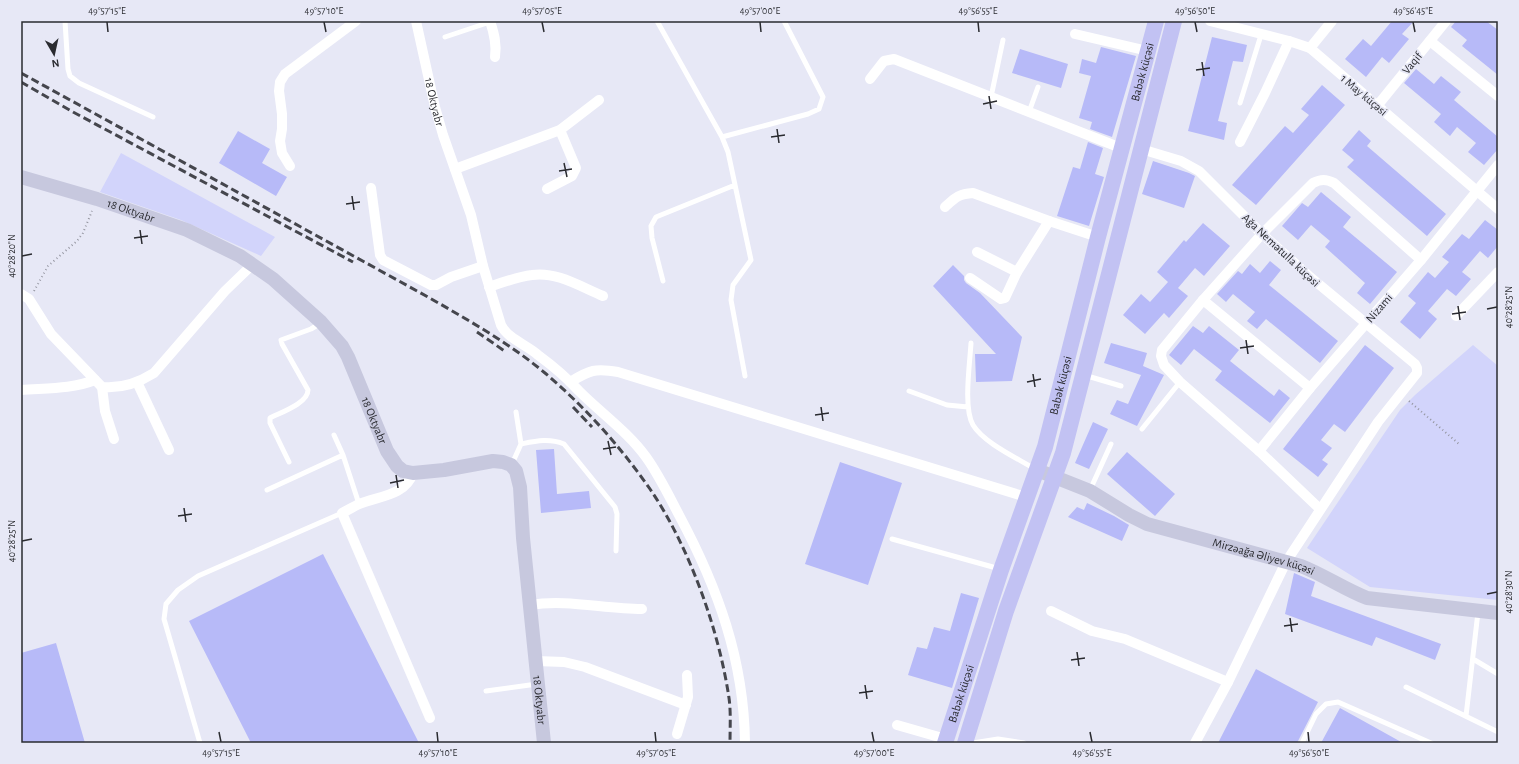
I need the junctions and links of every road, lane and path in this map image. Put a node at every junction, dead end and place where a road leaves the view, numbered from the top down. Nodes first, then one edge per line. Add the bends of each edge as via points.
1 (65, 21) edge
2 (356, 21) edge
3 (416, 21) edge
4 (490, 21) edge
5 (656, 21) edge
6 (784, 21) edge
7 (1156, 21) edge
8 (1174, 21) edge
9 (1210, 21) edge
10 (1332, 21) edge
11 (1446, 21) edge
12 (1075, 34) dead end
13 (1261, 35) junction
14 (445, 37) dead end
15 (1003, 40) dead end
16 (1289, 41) junction
17 (1430, 41) junction
18 (1310, 48) junction
19 (1148, 51) junction
20 (495, 57) dead end
21 (870, 79) dead end
22 (1038, 87) dead end
23 (1498, 96) edge
24 (991, 97) junction
25 (600, 100) dead end
26 (1240, 103) dead end
27 (1377, 106) junction
28 (1029, 112) junction
29 (153, 117) dead end
30 (560, 130) junction
31 (722, 137) junction
32 (1240, 142) dead end
33 (1122, 148) junction
34 (1141, 149) junction
35 (1498, 165) edge
36 (290, 166) dead end
37 (455, 169) junction
38 (21, 177) edge
39 (735, 185) junction
40 (371, 188) dead end
41 (547, 189) dead end
42 (1477, 191) junction
43 (97, 199) junction
44 (945, 207) dead end
45 (1498, 209) edge
46 (1049, 220) junction
47 (1262, 234) junction
48 (1098, 237) junction
49 (977, 252) dead end
50 (1421, 260) junction
51 (253, 264) junction
52 (483, 266) junction
53 (1017, 272) junction
54 (1498, 272) edge
55 (970, 278) dead end
56 (663, 281) dead end
57 (489, 287) junction
58 (25, 296) edge
59 (603, 296) dead end
60 (1203, 300) junction
61 (1456, 316) dead end
62 (322, 322) junction
63 (1366, 323) junction
64 (971, 343) dead end
65 (1084, 374) junction
66 (745, 376) dead end
67 (137, 382) junction
68 (570, 382) junction
69 (1180, 382) junction
70 (99, 384) junction
71 (1121, 386) dead end
72 (1310, 388) junction
73 (21, 390) edge
74 (909, 391) dead end
75 (1401, 393) junction
76 (968, 407) junction
77 (516, 412) dead end
78 (1142, 429) dead end
79 (334, 435) dead end
80 (114, 439) dead end
81 (521, 444) junction
82 (1111, 444) dead end
83 (1459, 444) dead end
84 (169, 450) dead end
85 (1259, 451) junction
86 (343, 455) junction
87 (289, 462) dead end
88 (511, 465) junction
89 (1037, 470) junction
90 (413, 473) junction
91 (1054, 476) junction
92 (267, 490) dead end
93 (1090, 491) junction
94 (1026, 497) junction
95 (359, 504) junction
96 (1320, 509) junction
97 (342, 513) junction
98 (892, 538) dead end
99 (616, 551) dead end
100 (1286, 562) junction
101 (1001, 570) junction
102 (530, 605) junction
103 (642, 609) dead end
104 (1050, 611) dead end
105 (1478, 611) junction
106 (1498, 613) edge
107 (1472, 659) junction
108 (536, 661) junction
109 (1498, 674) edge
110 (687, 675) dead end
111 (1228, 682) junction
112 (538, 684) junction
113 (1406, 687) dead end
114 (486, 691) dead end
115 (686, 705) junction
116 (1466, 716) junction
117 (430, 718) dead end
118 (897, 725) dead end
119 (1498, 732) edge
120 (677, 734) dead end
121 (946, 741) edge
122 (200, 743) edge
123 (544, 743) edge
124 (745, 743) edge
125 (965, 743) edge
126 (973, 743) edge
127 (1024, 743) edge
128 (1195, 743) edge
129 (1302, 743) edge
130 (1431, 743) edge

1 - 29 lane via 70,76 79,83
2 - 36 street via 285,74 280,82 280,141 282,153
3 - 37 street, 18 Oktyabr via 435,107
4 - 14 lane
4 - 20 street via 495,37
5 - 31 lane
6 - 31 lane via 823,97 819,109
7 - 19 main road, Babək küçəsi
8 - 34 main road, Babək küçəsi
9 - 13 street, 1 May küçəsi
10 - 18 street
11 - 17 street, Vaqif
12 - 19 street
13 - 16 street, 1 May küçəsi
13 - 26 lane
15 - 24 lane
16 - 18 street, 1 May küçəsi
16 - 32 street
17 - 23 street
17 - 27 street, Vaqif
18 - 27 street, 1 May küçəsi
19 - 33 main road, Babək küçəsi
21 - 24 street via 884,61 894,60
22 - 28 lane
24 - 28 street
25 - 30 street
27 - 42 street, 1 May küçəsi
28 - 33 street
30 - 37 street
30 - 41 street via 576,168 572,176
31 - 39 lane
33 - 48 main road, Babək küçəsi
34 - 47 street, Ağa Nemətulla küçəsi via 1181,161 1199,171
34 - 65 main road, Babək küçəsi
35 - 42 street, Nizami
37 - 52 street, 18 Oktyabr via 471,215
38 - 43 street, 18 Oktyabr
39 - 56 lane via 656,217 651,226 652,238
39 - 66 lane via 751,260 733,285 731,300
40 - 52 street via 380,255 383,260 431,285
42 - 45 street, 1 May küçəsi
42 - 50 street, Nizami
43 - 51 street, 18 Oktyabr via 187,230 217,243
43 - 58 path via 83,233 48,266
44 - 46 street via 957,196 973,193
46 - 48 street
46 - 53 street
47 - 50 street via 1312,183 1328,180
47 - 60 street
47 - 63 street, Ağa Nemətulla küçəsi
48 - 89 main road, Babək küçəsi via 1052,425
49 - 53 street
50 - 63 street, Nizami
51 - 62 street, 18 Oktyabr
51 - 67 street via 225,291 154,372
52 - 57 street, 18 Oktyabr
53 - 55 street via 1005,298 1001,299
54 - 61 street
57 - 59 street via 533,274 548,275 563,278
57 - 68 street, 18 Oktyabr via 504,330
58 - 70 street via 51,334
60 - 69 street via 1162,350 1164,365
60 - 72 street
62 - 87 lane via 282,340 308,390 308,395 303,400 270,418
62 - 90 street, 18 Oktyabr via 348,357 387,451 397,466 403,471
63 - 72 street, Nizami
63 - 75 street, Ağa Nemətulla küçəsi via 1415,364 1417,373
64 - 76 lane
65 - 71 lane
65 - 91 main road, Babək küçəsi
67 - 70 street via 113,388
67 - 84 street
68 - 94 street via 590,371 601,369 618,372
68 - 124 street, 18 Oktyabr via 646,456 690,535 723,612 730,638 742,691
69 - 78 lane
69 - 85 street
70 - 73 street
70 - 80 street
72 - 85 street, Nizami
74 - 76 lane via 947,405
75 - 83 path
75 - 96 street via 1378,422
76 - 89 lane via 973,425 983,436 998,448
77 - 81 lane
79 - 86 lane
81 - 88 lane
81 - 99 lane via 556,440 569,449 615,507
82 - 93 lane
85 - 96 street
86 - 92 lane
86 - 95 lane
88 - 90 street via 493,461
88 - 102 street, 18 Oktyabr via 519,477
89 - 91 street, Mirzəağa Əliyev küçəsi
89 - 94 main road, Babək küçəsi
90 - 95 street via 411,480 398,492
91 - 93 street, Mirzəağa Əliyev küçəsi
91 - 125 main road, Babək küçəsi via 1006,611
93 - 100 street, Mirzəağa Əliyev küçəsi via 1147,524
94 - 101 main road, Babək küçəsi
95 - 97 street
96 - 100 street
97 - 117 street
97 - 122 lane via 198,576 178,590 166,604 164,619
98 - 101 lane
100 - 105 street, Mirzəağa Əliyev küçəsi via 1312,570 1367,598
100 - 111 street
101 - 121 main road, Babək küçəsi
102 - 103 street via 562,602
102 - 108 street, 18 Oktyabr
104 - 111 street via 1092,631 1125,639
105 - 106 street, Mirzəağa Əliyev küçəsi
105 - 107 lane
107 - 109 lane
107 - 116 lane
108 - 112 street, 18 Oktyabr
108 - 115 street via 564,662 585,667
110 - 115 street
111 - 128 street
112 - 114 lane
112 - 123 street, 18 Oktyabr
113 - 116 lane
115 - 120 street
116 - 119 lane
118 - 121 street
126 - 127 lane via 998,739
129 - 130 lane via 1316,714 1326,704 1338,702

